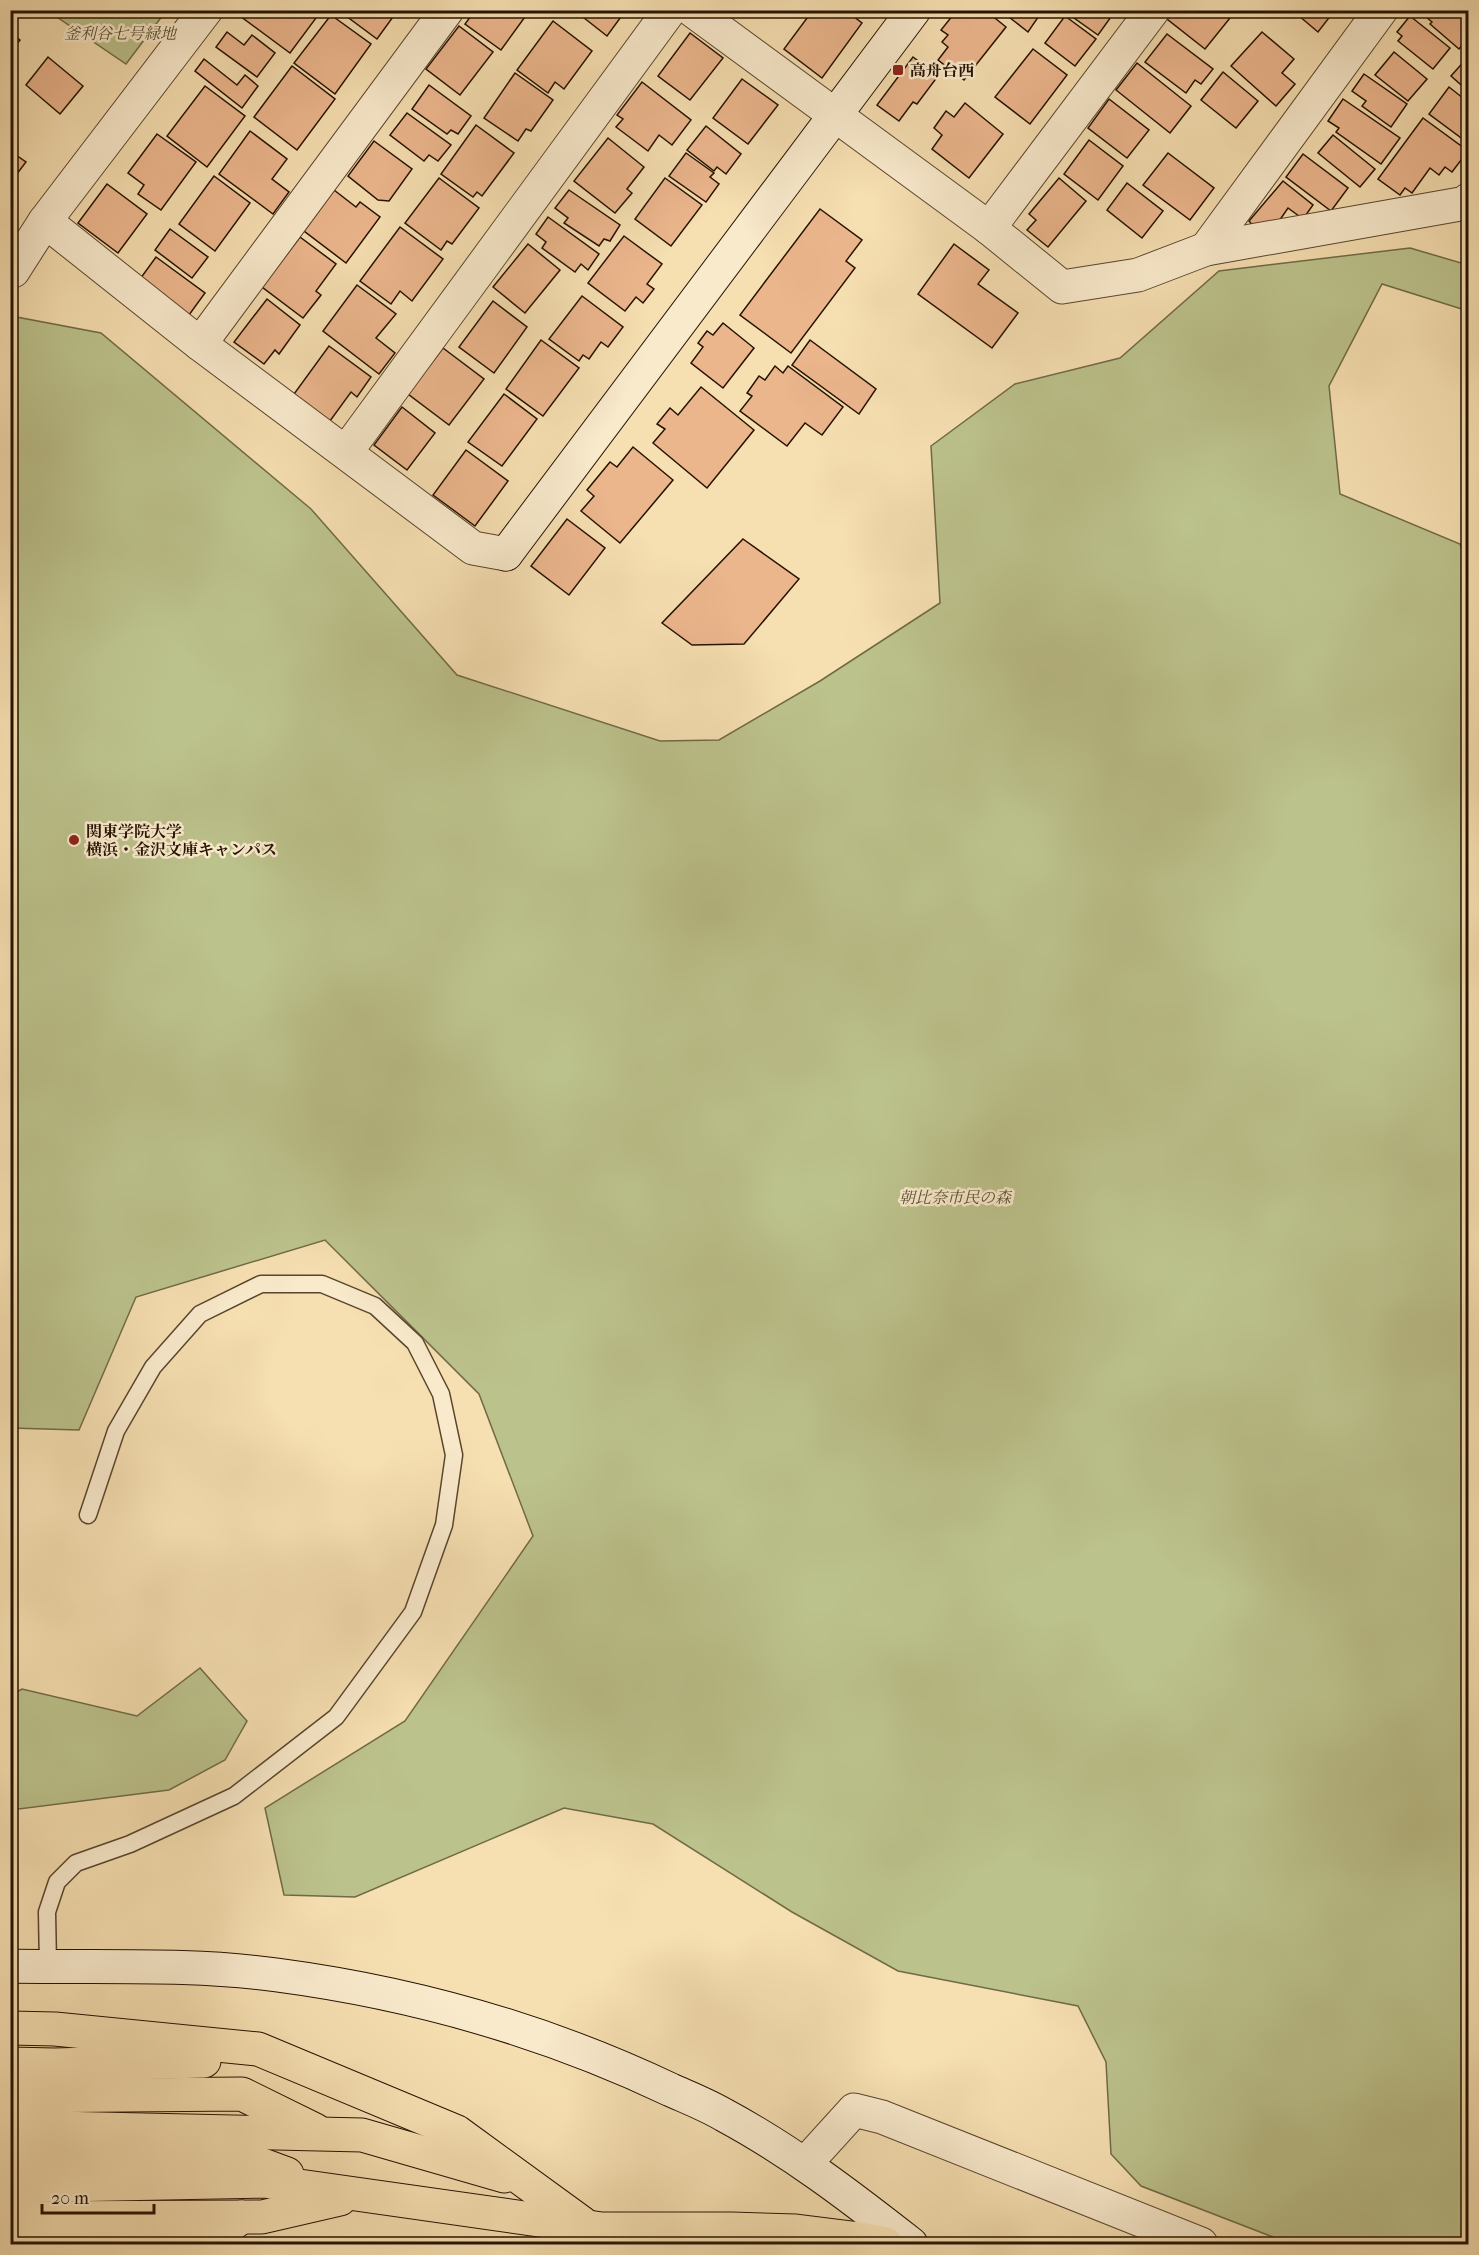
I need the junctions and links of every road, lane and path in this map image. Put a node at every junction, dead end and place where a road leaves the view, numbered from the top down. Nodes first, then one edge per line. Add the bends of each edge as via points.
1 (206, 10) edge
2 (447, 10) edge
3 (670, 10) edge
4 (692, 10) edge
5 (914, 10) edge
6 (1153, 10) edge
7 (1381, 10) edge
8 (836, 116) junction
9 (1468, 200) edge
10 (45, 221) junction
11 (989, 228) junction
12 (1206, 249) junction
13 (10, 269) edge
14 (200, 344) junction
15 (346, 452) junction
16 (88, 1515) dead end
17 (10, 1965) edge
18 (48, 1966) junction
19 (10, 2028) edge
20 (281, 2059) junction
21 (10, 2064) edge
22 (10, 2096) edge
23 (10, 2127) edge
24 (324, 2134) junction
25 (10, 2155) edge
26 (805, 2164) junction
27 (526, 2182) junction
28 (10, 2186) edge
29 (345, 2192) junction
30 (241, 2217) junction
31 (10, 2218) edge
32 (594, 2228) junction
33 (13, 2244) edge
34 (664, 2244) edge
35 (886, 2244) edge
36 (911, 2244) edge
37 (1201, 2244) edge

1 - 10 street
2 - 14 street
3 - 15 street
4 - 8 street
5 - 8 street
6 - 11 street
7 - 12 street
8 - 11 street
8 - 15 street via 506,554 473,548
9 - 12 street
10 - 13 street via 13,271
10 - 14 street
11 - 12 street via 1062,287 1138,275
14 - 15 street
16 - 18 lane via 116,1431 153,1366 200,1314 261,1284 322,1284 375,1306 415,1343 441,1394 454,1455 444,1524 413,1612 336,1717 234,1796 130,1844 76,1863 57,1882 48,1912
17 - 18 street
18 - 26 street via 170,1965 276,1975 388,1993 511,2027 618,2065 723,2114
19 - 20 highway via 258,2049
20 - 21 highway
20 - 27 highway via 457,2132
22 - 24 highway via 242,2094
23 - 24 highway
24 - 27 highway via 362,2135
25 - 29 highway via 233,2154
26 - 36 street
26 - 37 street via 854,2110 882,2117
27 - 32 highway
28 - 29 highway via 264,2181
29 - 30 highway via 262,2217
29 - 32 highway
30 - 31 highway
30 - 33 highway via 207,2244
32 - 34 highway
32 - 35 highway via 795,2231

